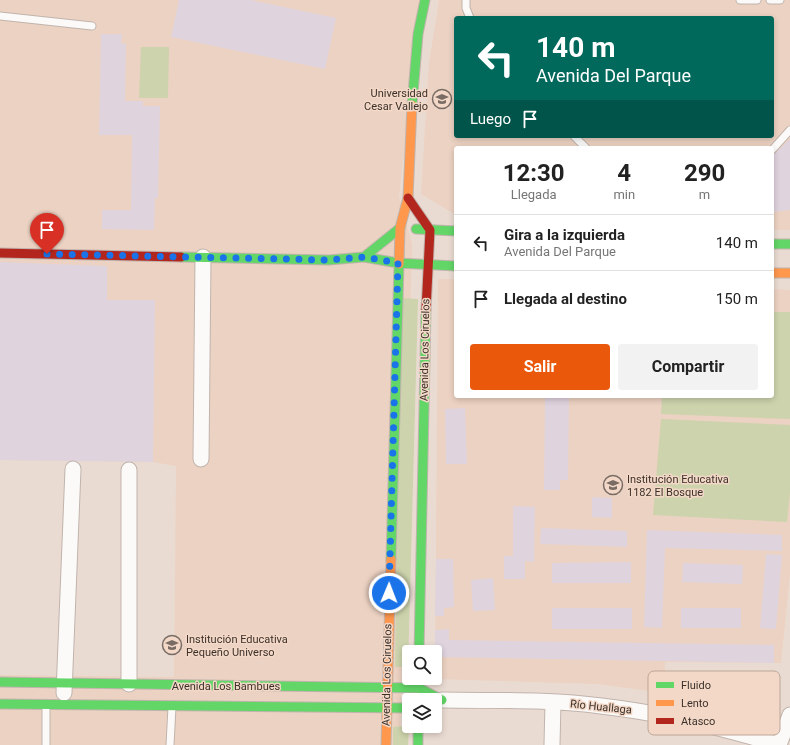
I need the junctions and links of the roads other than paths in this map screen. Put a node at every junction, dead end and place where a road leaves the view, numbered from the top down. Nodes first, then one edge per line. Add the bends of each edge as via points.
1 (425, 0) edge
2 (466, 0) edge
3 (740, 0) edge
4 (757, 0) edge
5 (770, 0) edge
6 (780, 0) edge
7 (0, 16) edge
8 (469, 16) edge
9 (92, 26) dead end
10 (790, 130) edge
11 (576, 138) edge
12 (584, 146) edge
13 (774, 148) edge
14 (408, 198) junction
15 (400, 228) junction
16 (430, 230) junction
17 (454, 231) edge
18 (774, 244) edge
19 (790, 244) edge
20 (0, 253) edge
21 (203, 257) junction
22 (364, 257) junction
23 (398, 263) junction
24 (428, 265) junction
25 (454, 266) edge
26 (774, 273) edge
27 (790, 273) edge
28 (201, 459) dead end
29 (73, 469) dead end
30 (129, 470) dead end
31 (419, 645) edge
32 (0, 682) edge
33 (65, 683) junction
34 (129, 684) junction
35 (387, 687) junction
36 (419, 688) junction
37 (419, 693) edge
38 (427, 693) edge
39 (442, 701) edge
40 (553, 702) junction
41 (0, 704) edge
42 (46, 704) junction
43 (64, 704) junction
44 (172, 705) junction
45 (402, 708) edge
46 (386, 709) junction
47 (648, 713) edge
48 (790, 715) edge
49 (418, 733) edge
50 (743, 735) edge
51 (46, 745) edge
52 (170, 745) edge
53 (386, 745) edge
54 (418, 745) edge
55 (552, 745) edge
56 (779, 745) edge

1 - 14 main road, Avenida Los Ciruelos via 418,34 413,83
2 - 8 lane
3 - 4 lane
5 - 6 lane
7 - 9 lane
10 - 13 lane
11 - 12 lane
14 - 15 main road, Avenida Los Ciruelos
14 - 16 main road
15 - 16 main road
15 - 22 main road
15 - 23 main road, Avenida Los Ciruelos
16 - 17 main road
16 - 24 main road, Avenida Los Ciruelos
18 - 19 main road
20 - 21 main road
21 - 22 main road via 329,260
21 - 28 street
22 - 23 main road
23 - 24 main road
23 - 35 main road, Avenida Los Ciruelos
24 - 25 main road
24 - 31 main road, Avenida Los Ciruelos
26 - 27 main road
29 - 33 street
30 - 34 street
32 - 33 main road, Avenida Los Bambues
33 - 34 main road, Avenida Los Bambues
33 - 43 street
34 - 35 main road, Avenida Los Bambues
35 - 36 main road, Avenida Los Bambues
35 - 46 main road, Avenida Los Ciruelos
36 - 37 main road
36 - 38 main road, Avenida Los Bambues
39 - 40 street, Río Huallaga
40 - 47 street, Río Huallaga
40 - 55 street
41 - 42 main road, Avenida Los Bambues
42 - 43 main road, Avenida Los Bambues
42 - 51 lane
43 - 44 main road, Avenida Los Bambues
44 - 46 main road, Avenida Los Bambues
44 - 52 lane
45 - 46 main road, Avenida Los Bambues
46 - 53 main road, Avenida Los Ciruelos
48 - 56 street
49 - 54 main road
50 - 56 street, Río Huallaga

